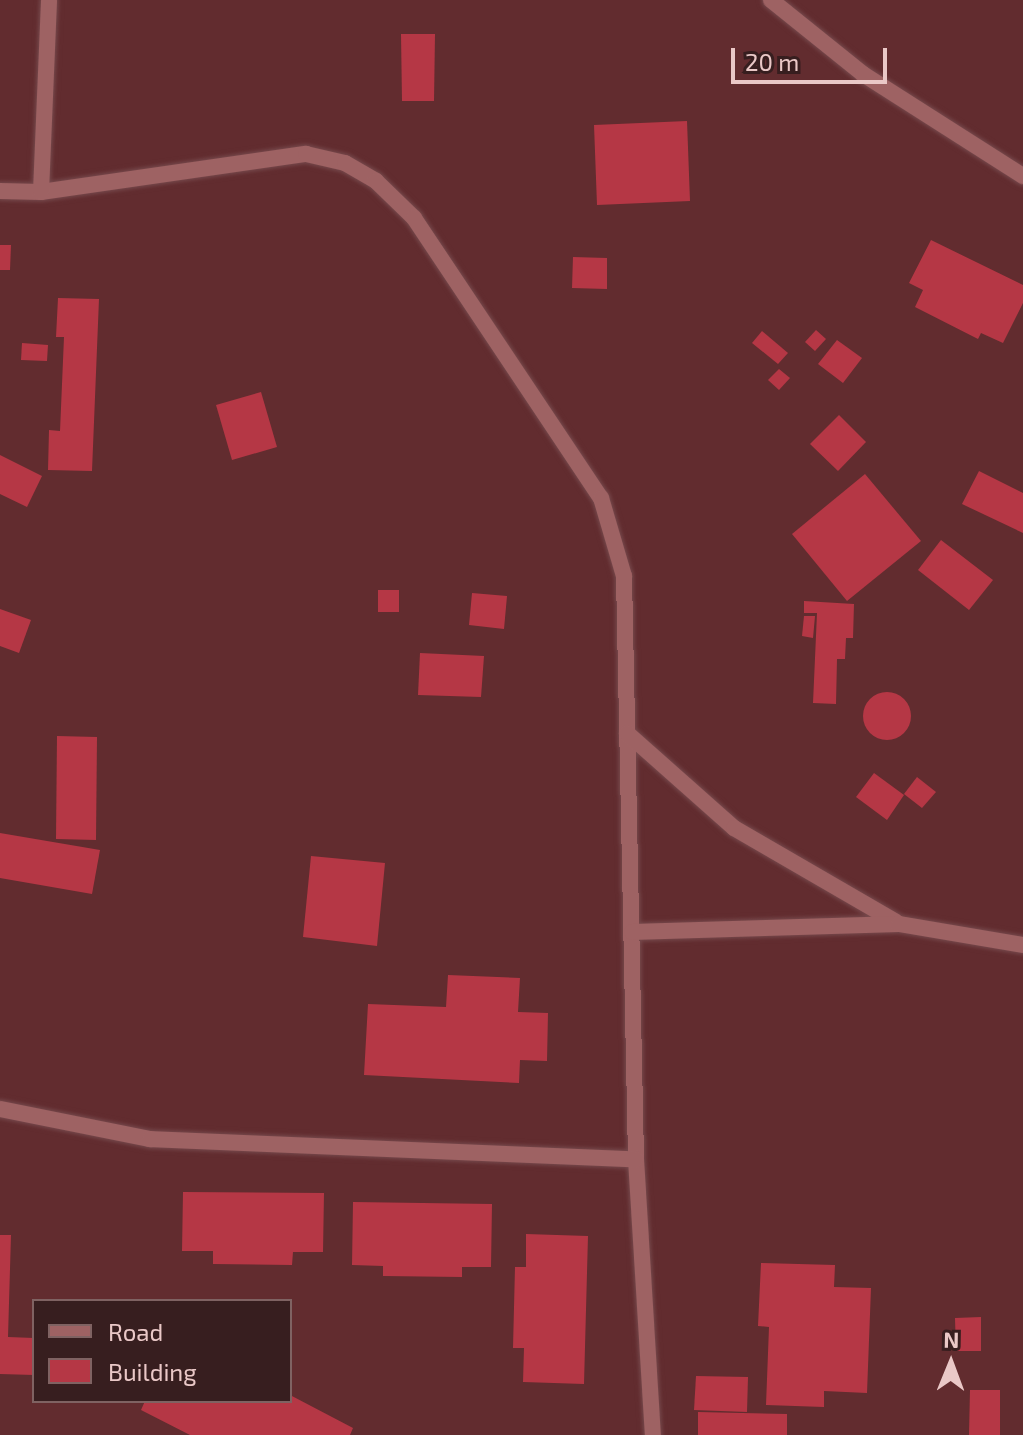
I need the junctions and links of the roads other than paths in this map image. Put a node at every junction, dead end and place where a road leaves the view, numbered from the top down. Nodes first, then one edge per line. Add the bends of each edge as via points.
1 (49, 0) edge
2 (771, 0) edge
3 (1023, 176) edge
4 (0, 191) edge
5 (41, 192) junction
6 (627, 733) junction
7 (899, 924) junction
8 (632, 932) junction
9 (1023, 945) edge
10 (0, 1109) edge
11 (636, 1159) junction
12 (653, 1435) edge

1 - 5 street
2 - 3 street via 863,74
4 - 5 street
5 - 6 street via 306,154 345,163 376,181 414,218 601,498 624,576
6 - 7 street via 734,828
6 - 8 street
7 - 8 street
7 - 9 street
8 - 11 street
10 - 11 street via 150,1139
11 - 12 street

